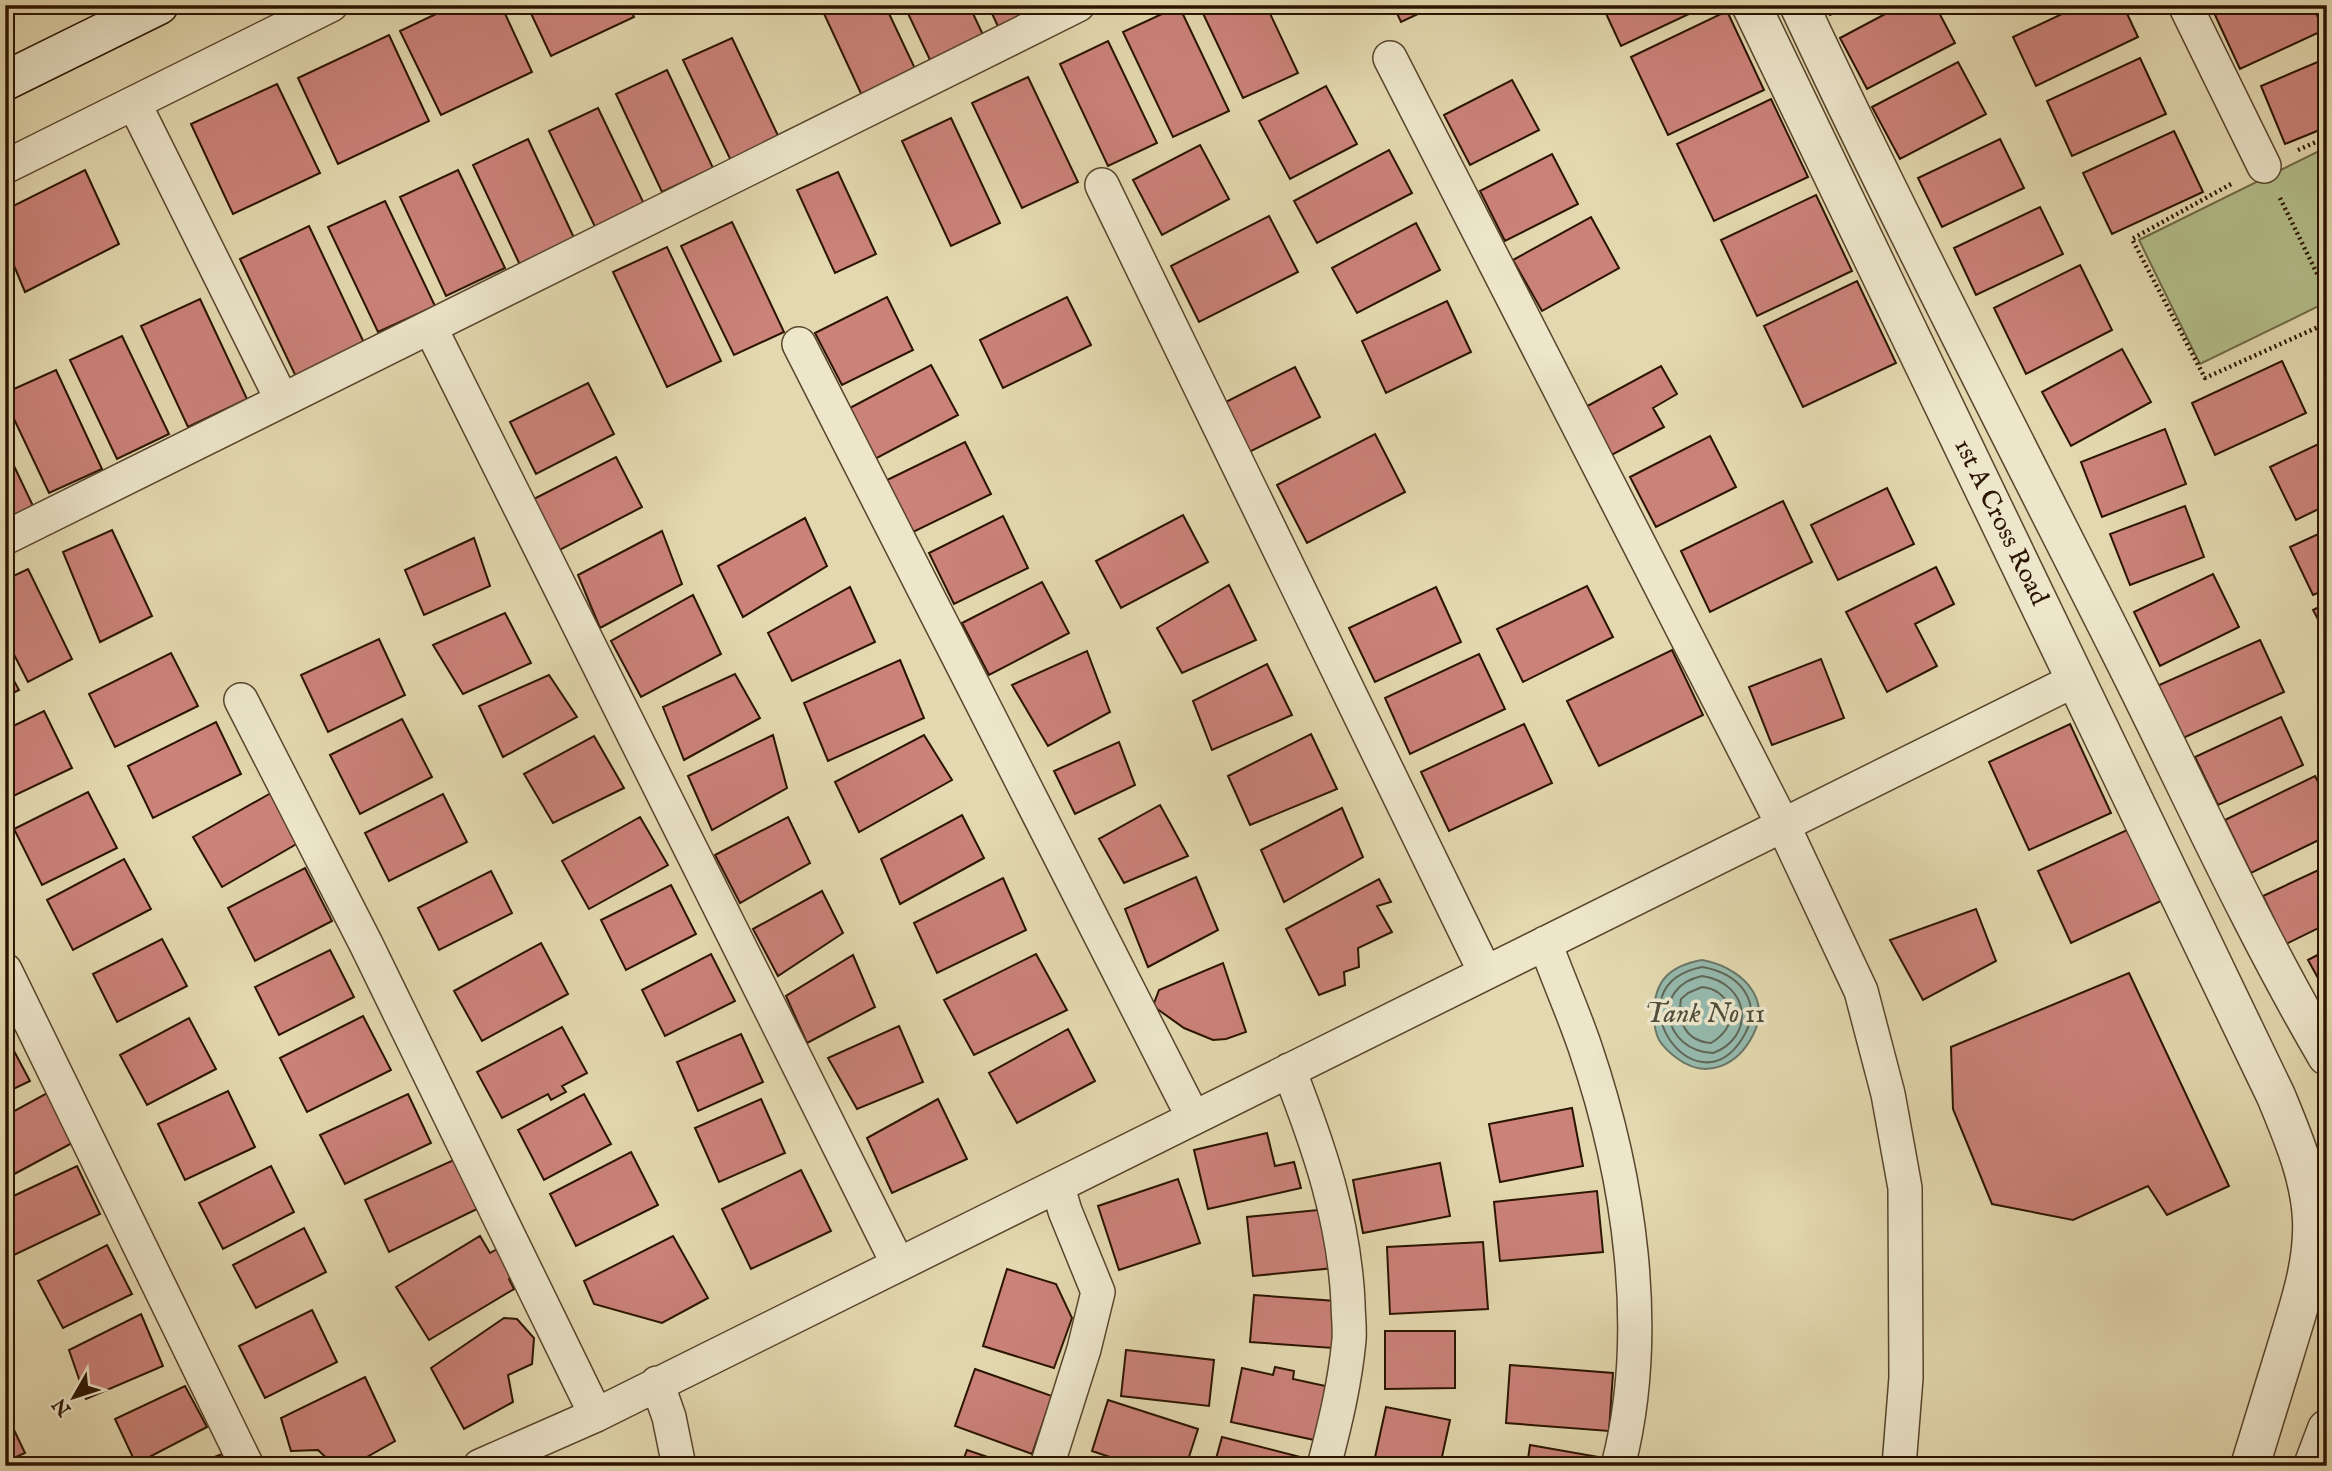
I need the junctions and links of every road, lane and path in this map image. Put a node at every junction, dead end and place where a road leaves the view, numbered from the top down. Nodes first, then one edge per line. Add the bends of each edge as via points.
1 (159, 5) edge
2 (331, 5) edge
3 (1078, 5) edge
4 (1751, 5) edge
5 (1799, 5) edge
6 (2185, 5) edge
7 (1390, 58) dead end
8 (5, 81) edge
9 (134, 103) junction
10 (2264, 166) junction
11 (5, 167) edge
12 (1102, 185) dead end
13 (2327, 294) edge
14 (2327, 323) edge
15 (430, 327) junction
16 (799, 344) dead end
17 (282, 400) junction
18 (2015, 445) junction
19 (1974, 467) junction
20 (5, 538) edge
21 (2077, 679) junction
22 (241, 700) dead end
23 (1783, 825) junction
24 (1545, 943) junction
25 (5, 970) edge
26 (1485, 972) junction
27 (2319, 1043) edge
28 (1289, 1070) junction
29 (1193, 1117) junction
30 (1058, 1187) junction
31 (898, 1264) junction
32 (657, 1383) junction
33 (596, 1415) junction
34 (2327, 1429) edge
35 (247, 1466) edge
36 (480, 1466) edge
37 (679, 1466) edge
38 (1046, 1466) edge
39 (1324, 1466) edge
40 (1618, 1466) edge
41 (1899, 1466) edge
42 (2250, 1466) edge
43 (2314, 1466) edge

1 - 8 street
2 - 9 street
3 - 15 street
4 - 19 street, 1st A Cross Road
5 - 18 street, 1st A Cross Road
6 - 10 street
7 - 23 street
9 - 11 street
9 - 17 street
10 - 13 path
10 - 14 path via 2132,239 2205,379
12 - 26 street
15 - 17 street
15 - 31 street
16 - 29 street
17 - 20 street
18 - 19 street
18 - 27 street, 1st A Cross Road
19 - 21 street, 1st A Cross Road
21 - 23 street
21 - 42 street, 1st A Cross Road via 2276,1096 2307,1184 2311,1255
22 - 33 street
23 - 24 street
23 - 41 street via 1861,991 1891,1108 1905,1200 1906,1378
24 - 26 street
24 - 40 street via 1585,1046 1609,1130 1632,1262 1632,1382
25 - 35 street
26 - 28 street
28 - 29 street
28 - 39 street via 1330,1188 1347,1278 1349,1338 1339,1411
29 - 30 street
30 - 31 street
30 - 38 street via 1098,1292
31 - 32 street
32 - 33 street
32 - 37 street
33 - 36 street
34 - 43 street

